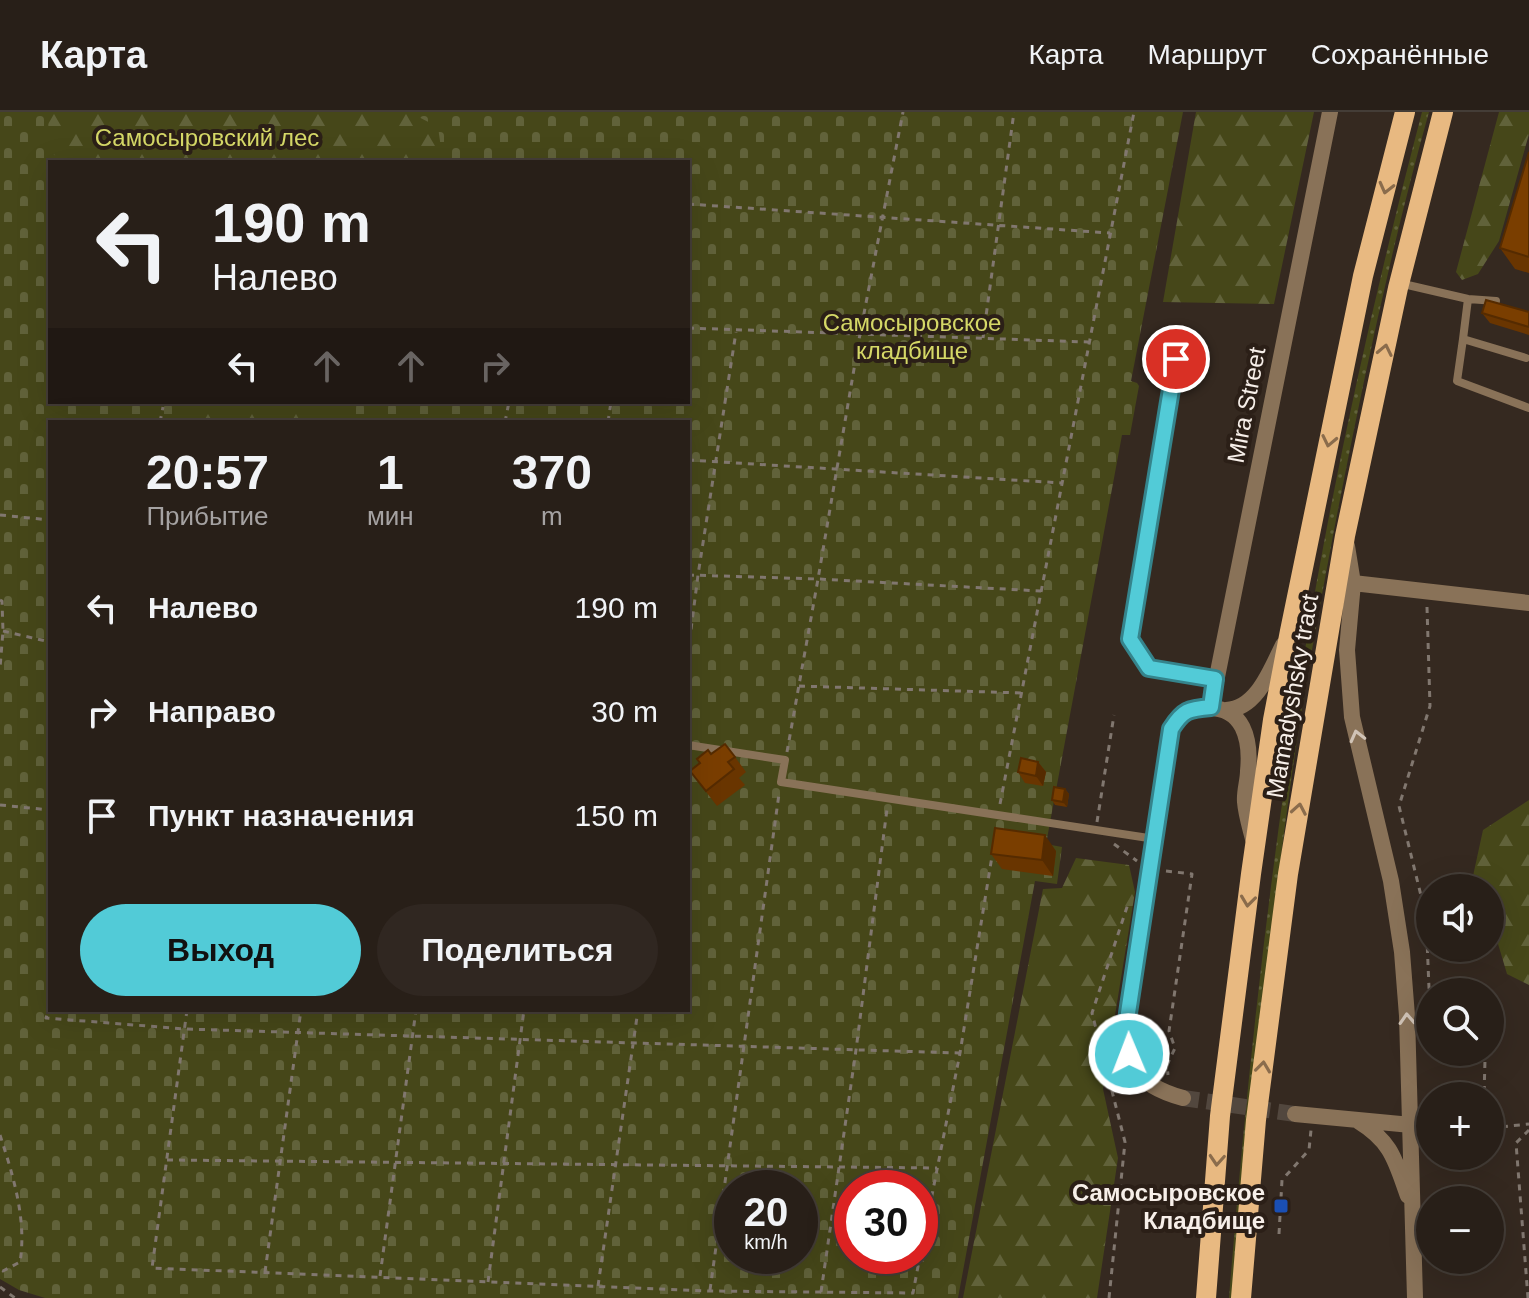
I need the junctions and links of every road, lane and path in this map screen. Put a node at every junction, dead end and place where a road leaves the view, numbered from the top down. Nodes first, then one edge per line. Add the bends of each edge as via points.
1 (903, 112) edge
2 (1014, 112) edge
3 (1134, 112) edge
4 (1330, 112) edge
5 (1405, 112) edge
6 (1443, 112) edge
7 (690, 204) edge
8 (883, 217) junction
9 (998, 225) junction
10 (1110, 233) junction
11 (1399, 283) junction
12 (1468, 299) junction
13 (1496, 301) edge
14 (690, 328) edge
15 (736, 331) junction
16 (860, 334) junction
17 (983, 339) junction
18 (1463, 339) junction
19 (1089, 342) junction
20 (1526, 358) dead end
21 (1176, 359) dead end
22 (163, 407) dead end
23 (1529, 408) edge
24 (160, 420) edge
25 (690, 460) edge
26 (716, 461) junction
27 (836, 470) junction
28 (1062, 483) junction
29 (0, 515) edge
30 (48, 520) edge
31 (1345, 536) junction
32 (690, 575) edge
33 (698, 575) junction
34 (818, 579) junction
35 (1353, 583) junction
36 (1041, 591) junction
37 (1426, 591) junction
38 (0, 600) edge
39 (1526, 605) edge
40 (3, 631) junction
41 (1290, 631) junction
42 (690, 637) edge
43 (48, 642) edge
44 (0, 668) edge
45 (1215, 679) junction
46 (799, 686) junction
47 (1022, 693) junction
48 (1218, 709) junction
49 (690, 745) edge
50 (785, 760) junction
51 (781, 782) junction
52 (888, 799) junction
53 (0, 805) edge
54 (48, 810) edge
55 (998, 815) junction
56 (1155, 839) junction
57 (993, 845) edge
58 (1255, 848) junction
59 (1129, 900) dead end
60 (1429, 978) edge
61 (48, 1011) edge
62 (187, 1012) edge
63 (301, 1012) edge
64 (416, 1012) edge
65 (524, 1012) edge
66 (638, 1012) edge
67 (185, 1029) junction
68 (298, 1033) junction
69 (412, 1037) junction
70 (520, 1040) junction
71 (633, 1044) junction
72 (744, 1047) junction
73 (856, 1050) junction
74 (960, 1053) junction
75 (1183, 1098) tunnel mouth
76 (1295, 1114) tunnel mouth
77 (1357, 1120) junction
78 (1529, 1124) edge
79 (1411, 1125) junction
80 (1504, 1127) edge
81 (1529, 1130) edge
82 (0, 1135) edge
83 (1309, 1150) dead end
84 (167, 1160) junction
85 (280, 1161) junction
86 (395, 1162) junction
87 (504, 1163) junction
88 (616, 1165) junction
89 (727, 1166) junction
90 (839, 1167) junction
91 (937, 1168) joint
92 (1413, 1209) junction
93 (1279, 1234) dead end
94 (0, 1270) edge
95 (265, 1272) junction
96 (917, 1274) edge
97 (380, 1277) junction
98 (488, 1282) junction
99 (598, 1286) junction
100 (0, 1287) edge
101 (709, 1291) junction
102 (821, 1292) junction
103 (15, 1298) edge
104 (1109, 1298) edge
105 (1206, 1298) edge
106 (1241, 1298) edge
107 (1415, 1298) edge
108 (1528, 1298) edge

1 - 8 path
2 - 9 path
3 - 10 path
4 - 45 street, Mira Street
5 -> 41 main road, Mamadyshsky tract via 1363,276
6 - 11 main road, Mamadyshsky tract
7 - 8 path
8 - 9 path
8 - 16 path
9 - 10 path
9 - 17 path
10 - 19 path
11 - 12 lane
31 -> 11 main road, Mamadyshsky tract
12 - 13 lane
12 - 18 lane
14 - 15 path
15 - 16 path
15 - 26 path
16 - 17 path
16 - 27 path
17 - 19 path
18 - 20 lane
18 - 23 lane via 1457,381
19 - 28 path
21 - 45 street via 1130,639 1149,668
22 - 24 path
25 - 26 path
26 - 27 path
26 - 33 path
27 - 28 path
27 - 34 path
28 - 36 path
29 - 30 path
31 - 35 street
106 -> 31 main road, Mamadyshsky tract via 1256,1120 1288,874
32 - 33 path
33 - 34 path
33 - 42 path
34 - 36 path
34 - 46 path
35 - 37 street
79 -> 35 street via 1402,952 1391,881 1352,717 1347,650
36 - 47 path
37 - 39 street
37 - 60 path via 1430,706 1399,806 1426,916
38 - 40 path
40 - 43 path
40 - 44 path
41 - 48 street via 1259,689 1232,710
41 - 58 main road, Mamadyshsky tract
45 - 48 street, Mira Street
46 - 47 path
46 - 50 path
47 - 55 path
48 - 56 street via 1191,709 1171,729
48 - 58 street via 1240,722 1247,739 1244,800
49 - 50 lane
50 - 51 lane
51 - 52 lane
51 - 72 path
52 - 55 lane
52 - 73 path
53 - 54 path
55 - 56 lane
56 - 75 street via 1126,1036 1135,1070 1148,1083
57 - 74 path
58 -> 105 main road, Mamadyshsky tract via 1220,1116
59 - 104 path via 1092,1013 1125,1142
61 - 67 path via 46,1018
62 - 67 path
63 - 68 path
64 - 69 path
65 - 70 path
66 - 71 path
67 - 68 path
67 - 84 path
68 - 69 path
68 - 85 path
69 - 70 path
69 - 86 path
70 - 71 path
70 - 87 path
71 - 72 path
71 - 88 path
72 - 73 path
72 - 89 path
73 - 74 path
73 - 90 path
74 - 91 path
76 - 77 street
77 - 79 street
77 - 92 street via 1387,1144
78 - 80 path
79 - 92 street
81 - 108 path via 1516,1143
82 - 94 path via 22,1230 20,1262
83 - 93 path via 1282,1180
84 - 85 path
84 - 95 path via 152,1268
85 - 86 path
85 - 95 path
86 - 87 path
86 - 97 path
87 - 88 path
87 - 98 path
88 - 89 path
88 - 99 path
89 - 90 path
89 - 101 path
90 - 91 path
90 - 102 path
92 - 107 street
95 - 97 path
96 - 102 path via 913,1293
97 - 98 path
98 - 99 path
99 - 101 path
100 - 103 path
101 - 102 path

